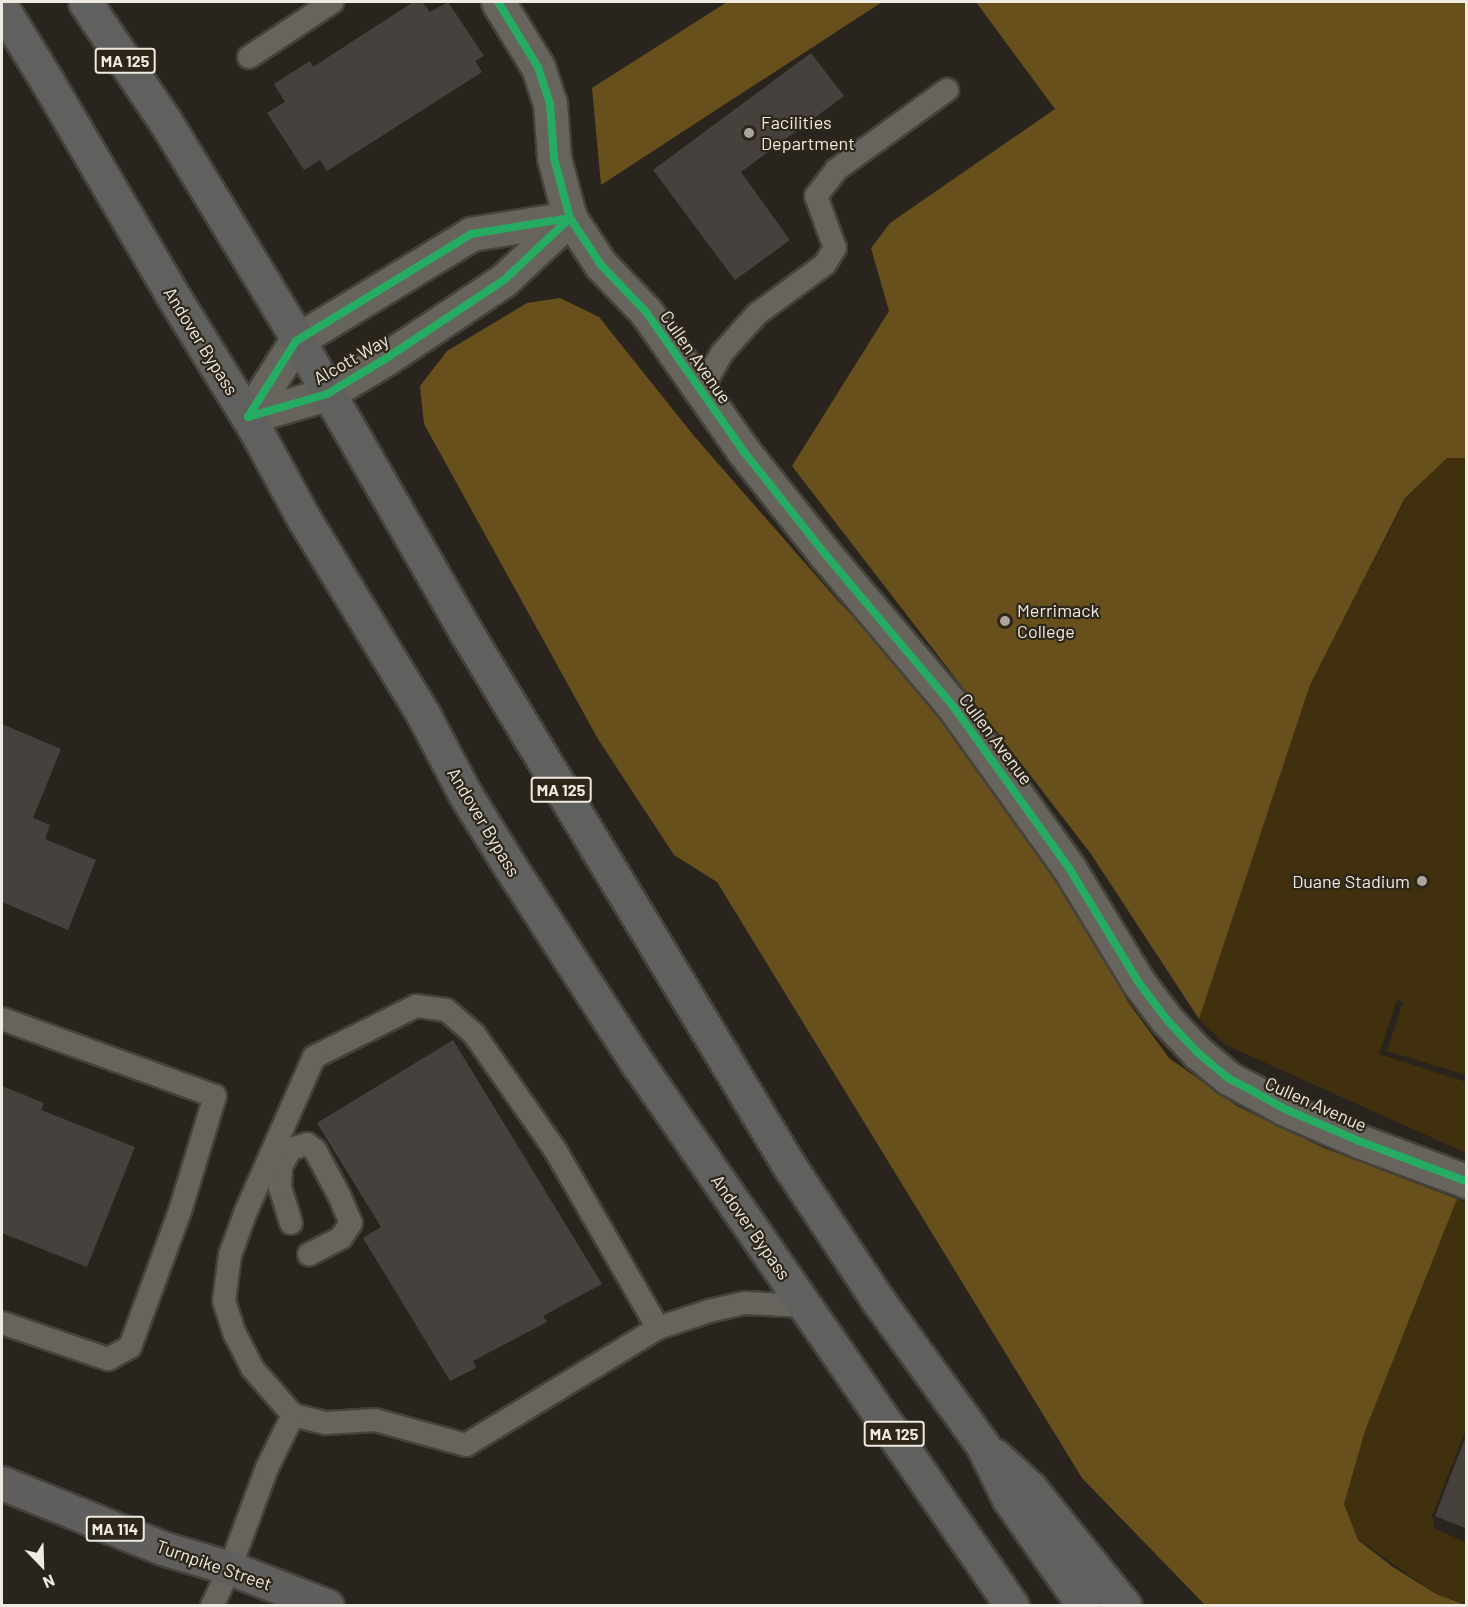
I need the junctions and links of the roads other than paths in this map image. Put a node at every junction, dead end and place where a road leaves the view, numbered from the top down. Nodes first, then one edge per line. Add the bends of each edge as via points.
1 (85, 2) edge
2 (332, 2) edge
3 (498, 2) edge
4 (2, 8) edge
5 (249, 57) dead end
6 (947, 90) dead end
7 (570, 218) junction
8 (296, 341) junction
9 (702, 388) junction
10 (327, 394) junction
11 (248, 417) junction
12 (2, 1019) edge
13 (1467, 1181) edge
14 (291, 1223) dead end
15 (309, 1254) dead end
16 (806, 1306) junction
17 (2, 1323) edge
18 (658, 1328) junction
19 (293, 1415) junction
20 (982, 1444) junction
21 (2, 1483) edge
22 (982, 1562) junction
23 (230, 1568) junction
24 (212, 1605) edge
25 (327, 1605) edge
26 (1001, 1605) edge
27 (1012, 1605) edge
28 (1084, 1605) edge
29 (1125, 1605) edge

1 - 8 main road, MA 125 via 165,121
2 - 5 lane
3 - 7 street via 538,67 547,94 554,158
4 - 11 main road, Andover Bypass / MA 125
6 - 9 lane via 836,170 816,196 835,248 825,264 757,314 722,353
7 - 8 street via 471,234
7 - 9 street, Cullen Avenue via 601,266 646,312
7 - 10 street, Alcott Way via 504,280
8 - 10 main road, MA 125
8 - 11 street
9 - 13 street, Cullen Avenue via 744,452 953,706 1069,868 1139,983 1197,1052 1228,1078 1285,1109
10 - 11 street, Alcott Way
10 - 20 main road, MA 125 via 483,661 789,1167 877,1299
11 - 16 main road, Andover Bypass / MA 125 via 304,519 511,868 638,1064
12 - 17 lane via 215,1096 180,1211 130,1347 108,1359
14 - 15 lane via 280,1188 281,1166 291,1149 307,1144 315,1150 351,1224 340,1238
16 - 18 lane via 745,1303
16 - 22 main road, Andover Bypass / MA 125
18 - 19 lane via 466,1445 375,1420 326,1423
18 - 19 lane via 556,1150 474,1034 446,1010 416,1006 314,1057 230,1256 224,1301 235,1334 252,1368
19 - 23 lane via 267,1468
20 - 28 main road, MA 125 via 1009,1499
20 - 29 main road, MA 125 via 1030,1488
21 - 23 highway, Turnpike Street / MA 114 via 162,1548
22 - 26 main road
22 - 27 main road, Andover Bypass / MA 125
23 - 24 lane
23 - 25 highway, Turnpike Street / MA 114

